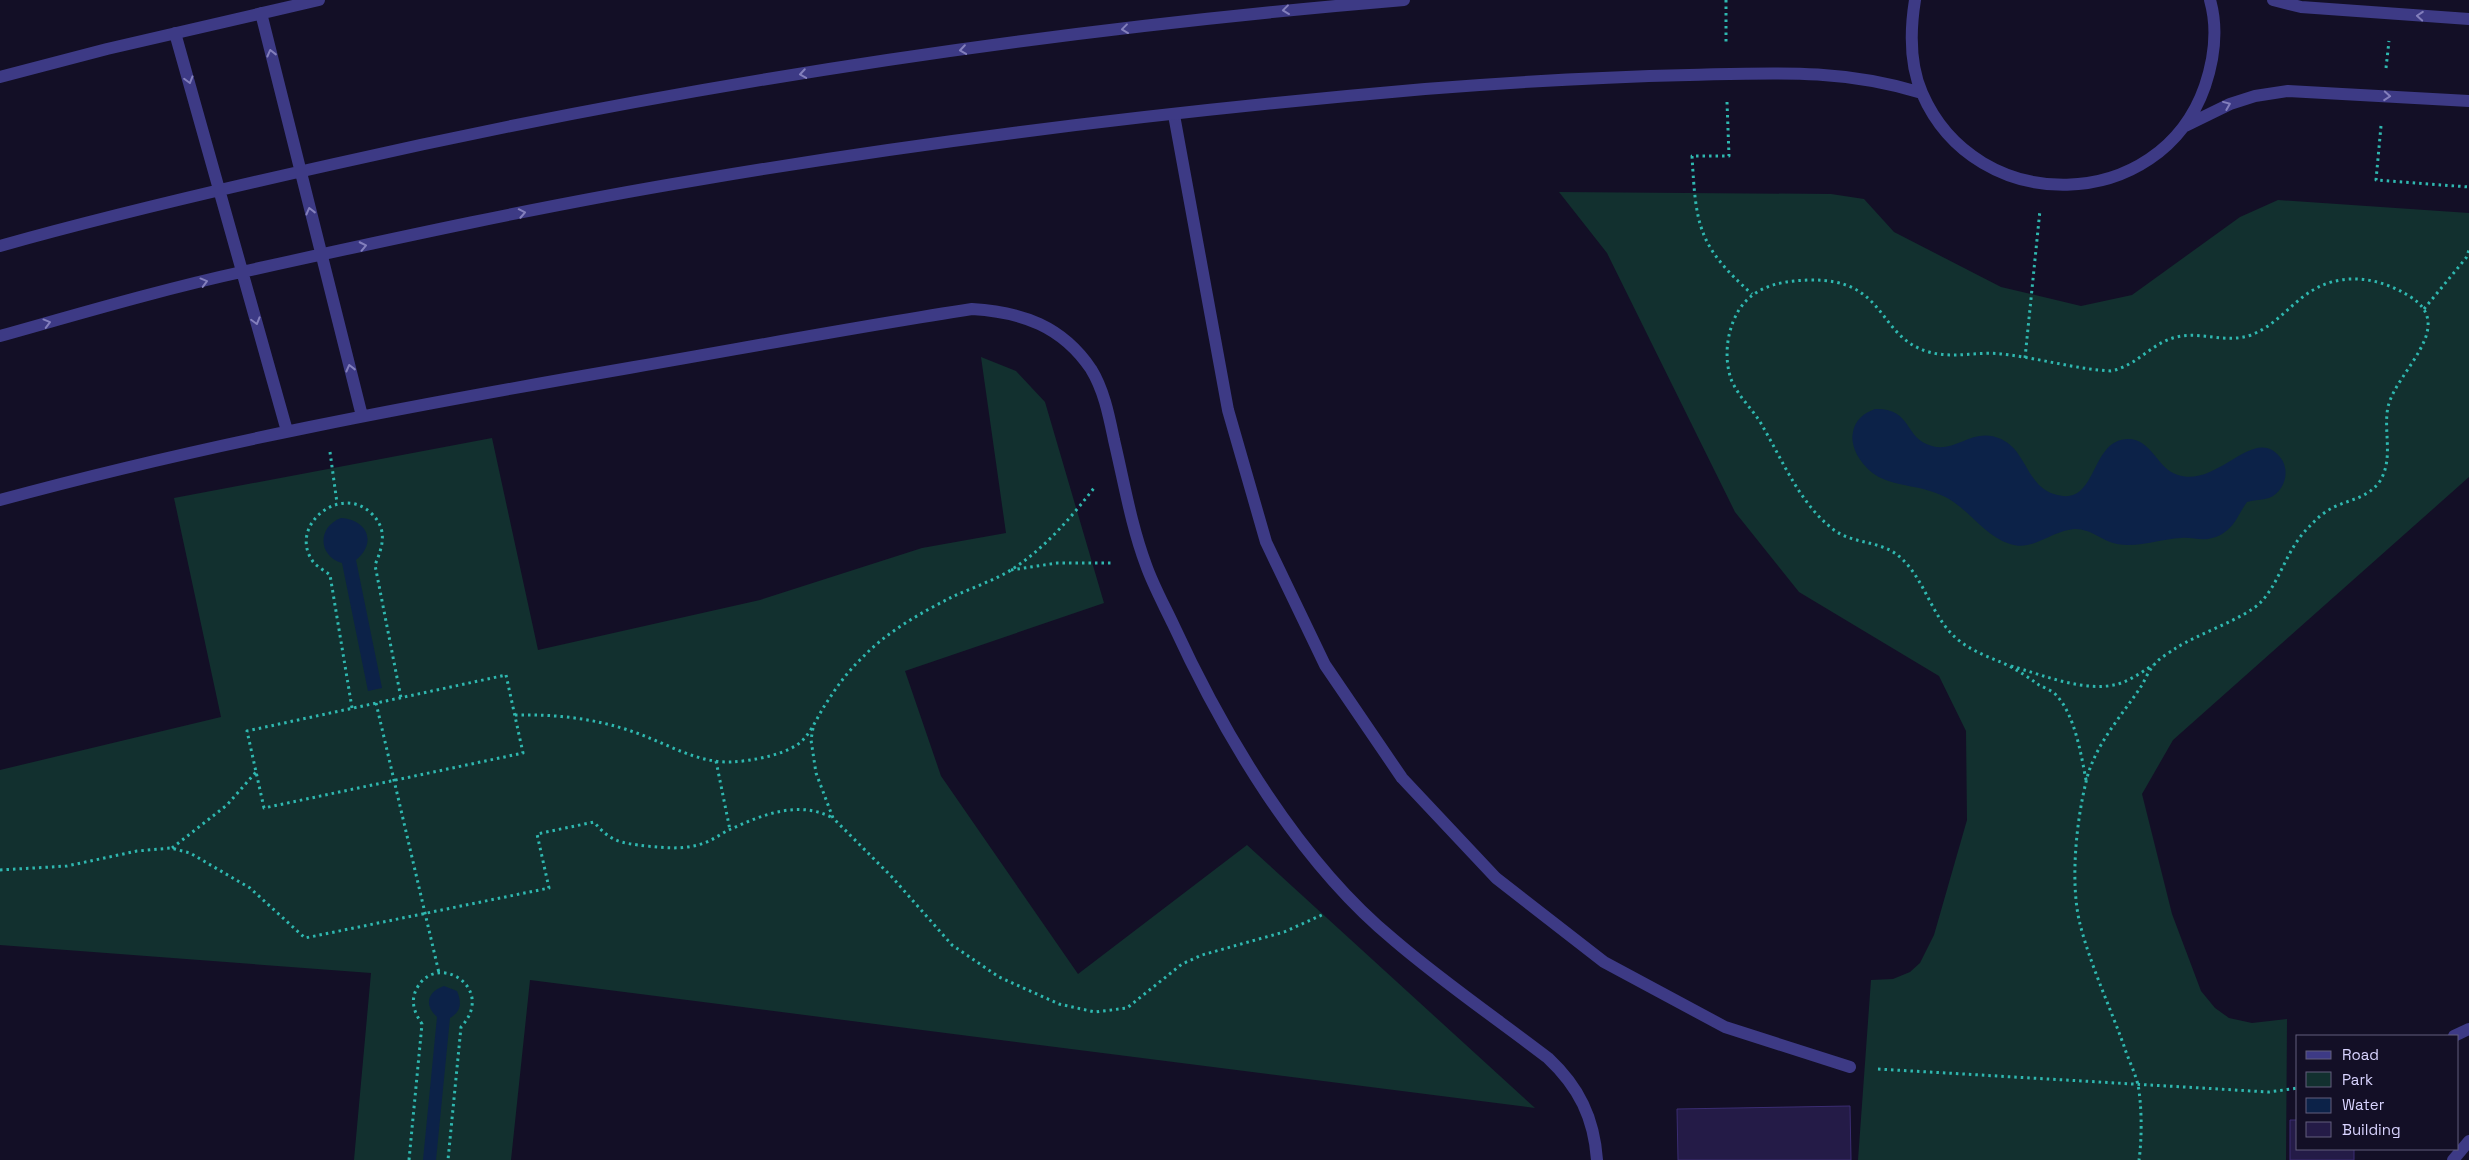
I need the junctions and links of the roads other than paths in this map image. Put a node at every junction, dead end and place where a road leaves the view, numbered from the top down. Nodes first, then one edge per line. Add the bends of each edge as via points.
1 (319, 0) edge
2 (1404, 0) edge
3 (1914, 0) edge
4 (2210, 0) edge
5 (2272, 0) edge
6 (261, 13) junction
7 (2469, 19) edge
8 (176, 33) junction
9 (0, 77) edge
10 (1922, 93) junction
11 (2469, 101) edge
12 (1174, 115) junction
13 (2183, 127) junction
14 (300, 171) junction
15 (220, 190) junction
16 (0, 246) edge
17 (321, 255) junction
18 (242, 272) junction
19 (0, 336) edge
20 (362, 416) junction
21 (287, 431) junction
22 (0, 500) edge
23 (2469, 1028) edge
24 (2456, 1035) edge
25 (1850, 1068) road end
26 (2469, 1141) edge
27 (1597, 1160) edge
28 (2453, 1160) edge

1 - 6 street
2 -> 14 street via 1294,9 895,59 659,97 461,135
3 - 10 street via 1910,31 1913,62
4 - 13 street via 2215,39 2210,70 2200,100
7 -> 5 street via 2301,7
6 - 8 street
14 -> 6 street
8 - 9 street
8 -> 15 street
10 - 12 street via 1863,78 1818,73 1628,76 1304,99
10 - 13 street via 1937,120 1958,145 1983,164 2012,178 2042,185 2106,180 2135,168 2161,150
13 -> 11 street via 2230,104 2288,91
17 -> 12 street via 482,220 696,180 912,147
12 - 25 street via 1228,410 1266,542 1325,665 1402,778 1496,878 1604,962 1725,1028
14 - 15 street
17 -> 14 street
15 - 16 street
15 - 18 street
17 - 18 street
20 -> 17 street
19 -> 18 street
18 -> 21 street
20 - 21 street
20 - 27 street via 972,309 1028,318 1053,331 1091,370 1103,394 1131,517 1146,566 1194,670 1277,807 1316,861 1393,940 1566,1074 1590,1115
21 - 22 street
23 - 24 street
26 - 28 street

